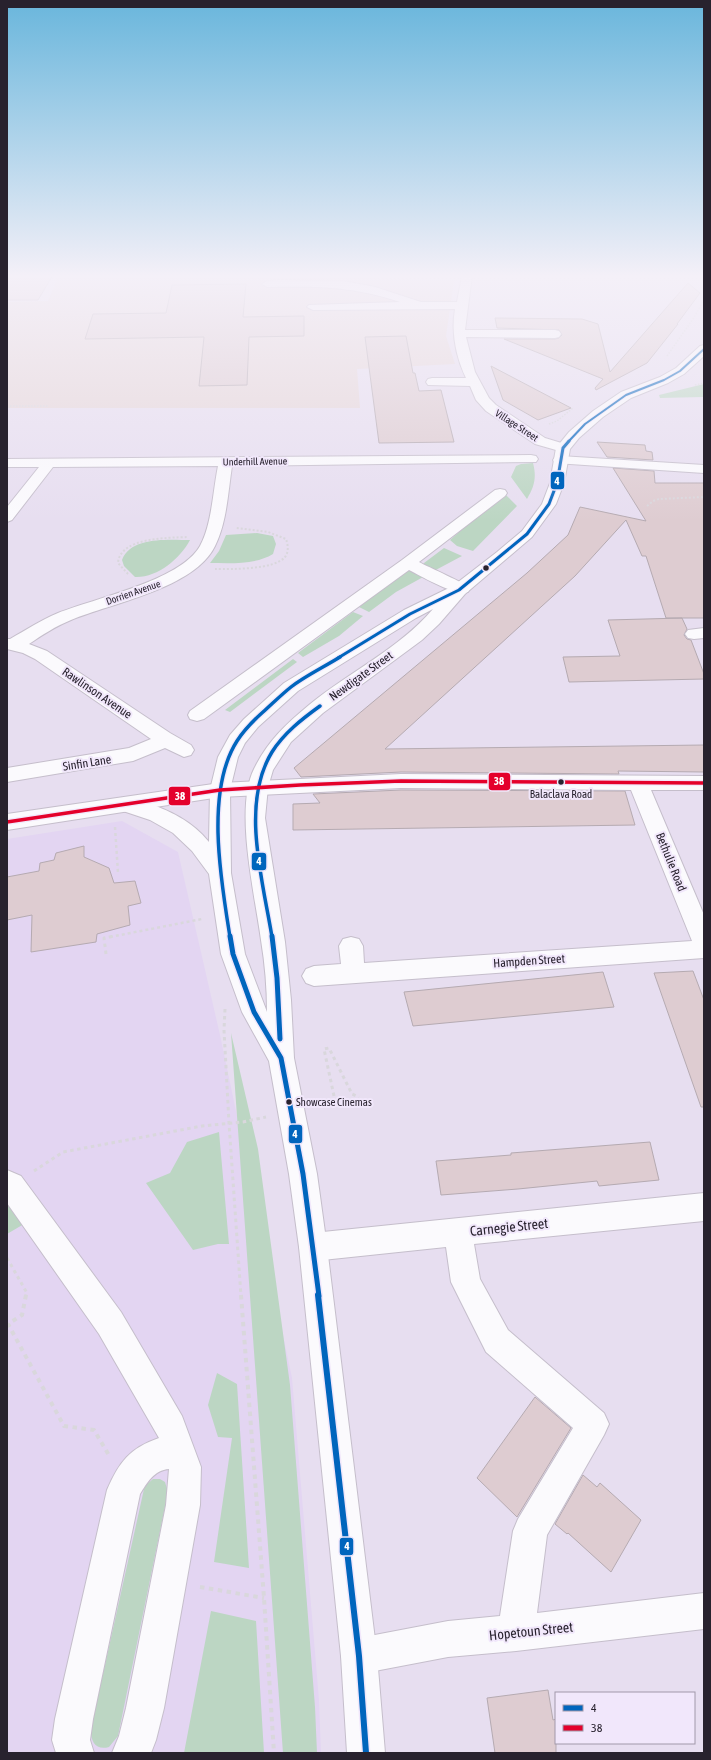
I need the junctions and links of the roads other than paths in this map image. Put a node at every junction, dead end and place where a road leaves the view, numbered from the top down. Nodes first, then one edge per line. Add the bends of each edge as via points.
1 (466, 357) edge
2 (695, 357) edge
3 (432, 382) dead end
4 (473, 382) junction
5 (562, 454) junction
6 (531, 459) dead end
7 (226, 461) junction
8 (7, 463) edge
9 (48, 463) junction
10 (704, 469) edge
11 (500, 493) dead end
12 (7, 517) edge
13 (408, 563) junction
14 (460, 589) junction
15 (11, 644) edge
16 (197, 715) dead end
17 (163, 738) junction
18 (184, 750) dead end
19 (7, 775) edge
20 (638, 782) junction
21 (704, 783) edge
22 (258, 787) junction
23 (220, 790) junction
24 (119, 805) junction
25 (7, 822) edge
26 (220, 873) junction
27 (704, 942) edge
28 (351, 946) dead end
29 (704, 949) edge
30 (353, 973) junction
31 (314, 976) dead end
32 (281, 1058) junction
33 (9, 1184) edge
34 (704, 1207) edge
35 (458, 1232) junction
36 (313, 1247) junction
37 (181, 1454) junction
38 (704, 1611) edge
39 (516, 1633) junction
40 (359, 1656) junction
41 (75, 1753) edge
42 (131, 1753) edge
43 (366, 1753) edge

1 - 4 main road, Village Street
2 - 5 main road via 680,371 664,380 613,403 586,424
3 - 4 main road
4 - 5 main road, Village Street via 490,408
5 - 10 main road, Village Street
5 - 14 main road, Newdigate Street via 557,483 541,517 527,534
6 - 7 main road, Underhill Avenue via 506,464
7 - 9 main road, Underhill Avenue
7 - 15 main road, Dorrien Avenue via 212,531 200,559 164,582 70,614
8 - 9 main road, Underhill Avenue
9 - 12 main road
11 - 13 main road
13 - 14 main road
13 - 16 main road
14 - 22 main road, Newdigate Street via 416,636 316,709 284,737 263,770
14 - 23 main road, Newdigate Street via 410,614 291,688 237,740 228,757
15 - 17 main road, Rawlinson Avenue via 29,648 41,655
17 - 18 main road, Rawlinson Avenue
17 - 19 main road, Sinfin Lane via 157,744 133,754
20 - 21 main road
20 - 22 main road via 401,781
20 - 27 main road, Bethulie Road
22 - 23 main road
22 - 32 main road, Newdigate Street via 255,818 274,942
23 - 24 main road
23 - 26 main road, Newdigate Street
24 - 25 main road
24 - 26 main road via 157,814 186,831 202,847
26 - 32 main road, Newdigate Street via 233,954 254,1012
28 - 30 main road
29 - 30 main road, Hampden Street
30 - 31 main road, Hampden Street
32 - 36 main road
33 - 37 main road via 110,1323 171,1427
34 - 35 main road, Carnegie Street
35 - 36 main road, Carnegie Street
35 - 39 main road via 466,1282 497,1341 593,1424 530,1531
36 - 40 main road
37 - 41 main road via 169,1452 150,1458 132,1473 124,1490 74,1719 71,1740
37 - 42 main road via 185,1467 183,1505 145,1708
38 - 39 main road, Hopetoun Street
39 - 40 main road, Hopetoun Street via 448,1639
40 - 43 main road

